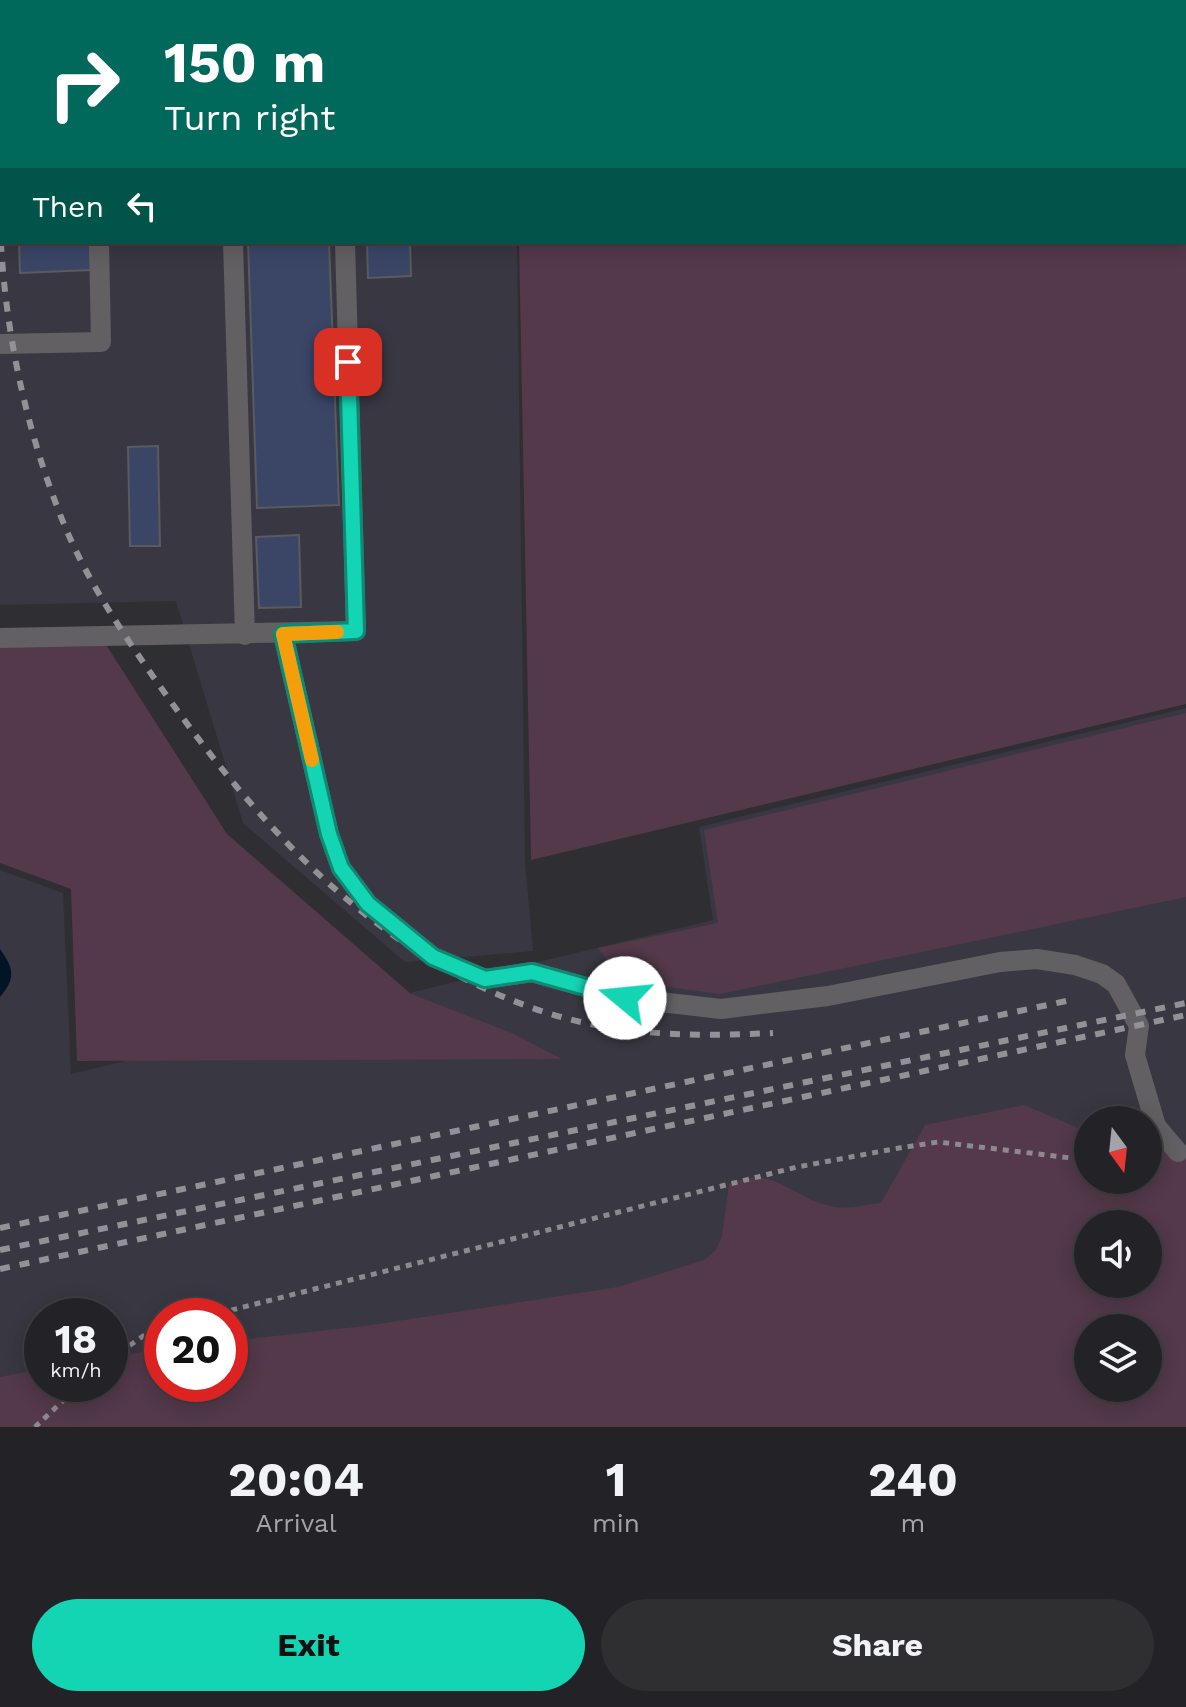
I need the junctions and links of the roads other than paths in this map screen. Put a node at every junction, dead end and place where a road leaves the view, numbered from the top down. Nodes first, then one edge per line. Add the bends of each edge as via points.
1 (99, 244) edge
2 (233, 244) edge
3 (345, 244) edge
4 (0, 344) edge
5 (283, 634) junction
6 (245, 635) junction
7 (0, 638) edge
8 (1178, 1152) dead end

1 - 4 lane via 101,342
2 - 6 lane
3 - 5 lane via 356,631
5 - 6 lane
5 - 8 lane via 341,868 368,904 433,957 485,979 532,972 625,998 721,1009 828,996 1000,962 1037,959 1075,965 1116,984 1139,1026 1135,1055 1156,1126
6 - 7 lane

